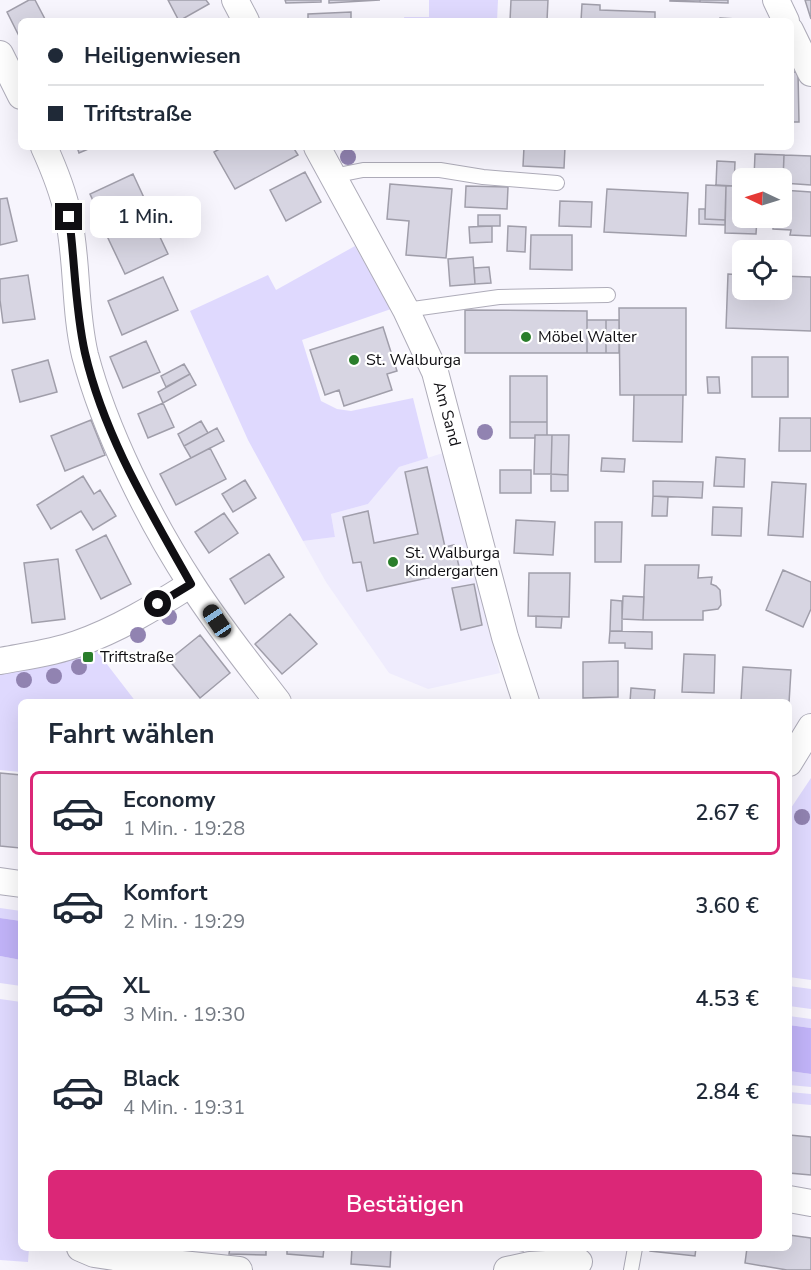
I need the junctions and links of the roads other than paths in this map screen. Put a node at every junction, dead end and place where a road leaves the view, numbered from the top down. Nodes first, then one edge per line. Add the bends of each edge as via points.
1 (235, 0) edge
2 (776, 0) edge
3 (244, 18) edge
4 (785, 18) edge
5 (794, 38) edge
6 (0, 54) edge
7 (811, 73) edge
8 (18, 90) edge
9 (45, 150) edge
10 (319, 150) edge
11 (333, 176) junction
12 (557, 183) dead end
13 (608, 295) dead end
14 (406, 310) junction
15 (191, 584) junction
16 (0, 661) edge
17 (276, 699) edge
18 (524, 699) edge
19 (811, 727) edge
20 (792, 759) edge
21 (0, 881) edge
22 (18, 884) edge
23 (792, 1200) edge
24 (811, 1203) edge
25 (87, 1251) edge
26 (634, 1251) edge
27 (169, 1256) edge
28 (579, 1260) edge
29 (239, 1270) edge
30 (507, 1270) edge
31 (631, 1270) edge

1 - 3 street
2 - 4 street
5 - 7 street
6 - 8 street
9 - 15 street via 69,217 81,328 102,411 135,482
10 - 11 street, Am Sand
11 - 12 lane via 363,170 440,170
11 - 14 street, Am Sand
13 - 14 lane via 499,297
14 - 18 street, Am Sand via 443,398
15 - 16 street via 114,628 77,644
15 - 17 street
19 - 20 street
21 - 22 street
23 - 24 street
25 - 27 street
26 - 31 lane
27 - 29 street
28 - 30 street

